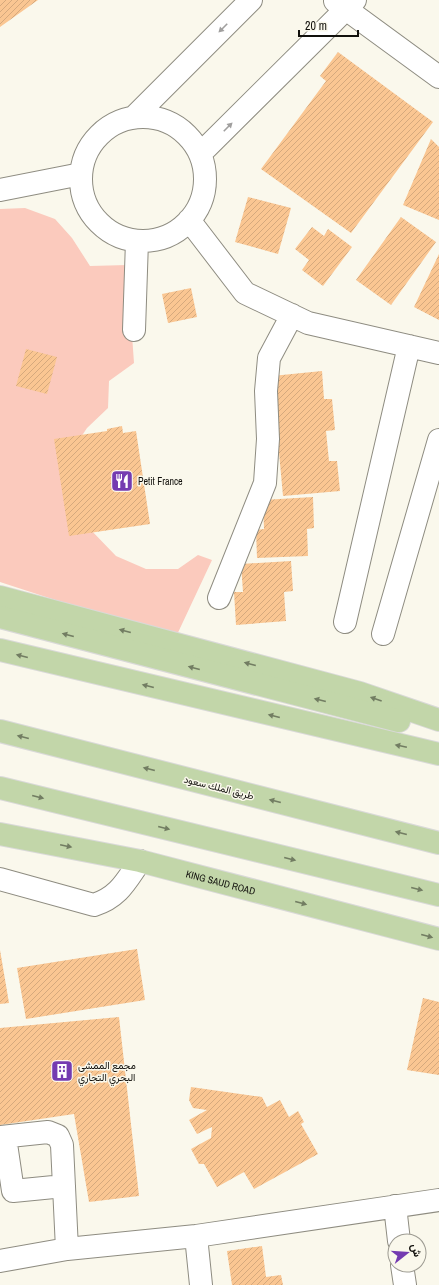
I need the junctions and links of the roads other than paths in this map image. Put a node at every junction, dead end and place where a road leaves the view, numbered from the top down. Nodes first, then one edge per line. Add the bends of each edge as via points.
1 (251, 0) edge
2 (345, 3) edge
3 (439, 77) edge
4 (134, 117) junction
5 (200, 154) junction
6 (81, 174) junction
7 (5, 185) edge
8 (189, 220) junction
9 (137, 240) junction
10 (292, 315) junction
11 (134, 330) dead end
12 (410, 346) junction
13 (439, 353) edge
14 (439, 440) edge
15 (0, 597) edge
16 (219, 598) dead end
17 (0, 617) edge
18 (345, 622) dead end
19 (383, 634) dead end
20 (0, 650) edge
21 (439, 720) edge
22 (0, 730) edge
23 (439, 731) edge
24 (439, 754) edge
25 (0, 788) edge
26 (0, 833) edge
27 (439, 843) edge
28 (140, 861) junction
29 (0, 879) edge
30 (439, 895) edge
31 (439, 939) edge
32 (3, 1137) edge
33 (64, 1186) junction
34 (6, 1192) edge
35 (439, 1200) edge
36 (395, 1206) junction
37 (398, 1233) edge
38 (196, 1236) junction
39 (67, 1249) junction
40 (0, 1261) edge
41 (403, 1273) edge
42 (201, 1285) edge
43 (405, 1285) edge

1 -> 4 street
2 - 3 street
5 -> 2 street
4 - 5 street via 154,117 173,124 189,137
4 - 6 street via 114,123 97,136 86,153
5 - 8 street via 205,171 204,189 199,206
6 - 7 street
6 - 9 street via 82,193 90,211 102,226 118,236
8 - 9 street via 174,232 156,240
8 - 10 street via 245,293
9 - 11 street
10 - 12 street via 308,323
10 - 16 street via 269,358 265,483
12 - 13 street
12 - 18 street
14 - 19 street
21 -> 15 main road via 360,693
23 -> 17 main road
24 -> 20 main road
27 -> 22 main road, طريق الملك سعود
25 -> 30 main road
26 -> 28 main road, KING SAUD ROAD
28 - 29 street via 116,894 108,901 94,905
28 -> 31 main road, KING SAUD ROAD
32 - 33 street via 48,1132 58,1136 62,1145
32 - 34 street
33 - 34 street
33 - 39 street
35 - 36 street
36 - 37 street
36 - 38 street
38 - 39 street
38 - 42 street
39 - 40 street
41 - 43 street

